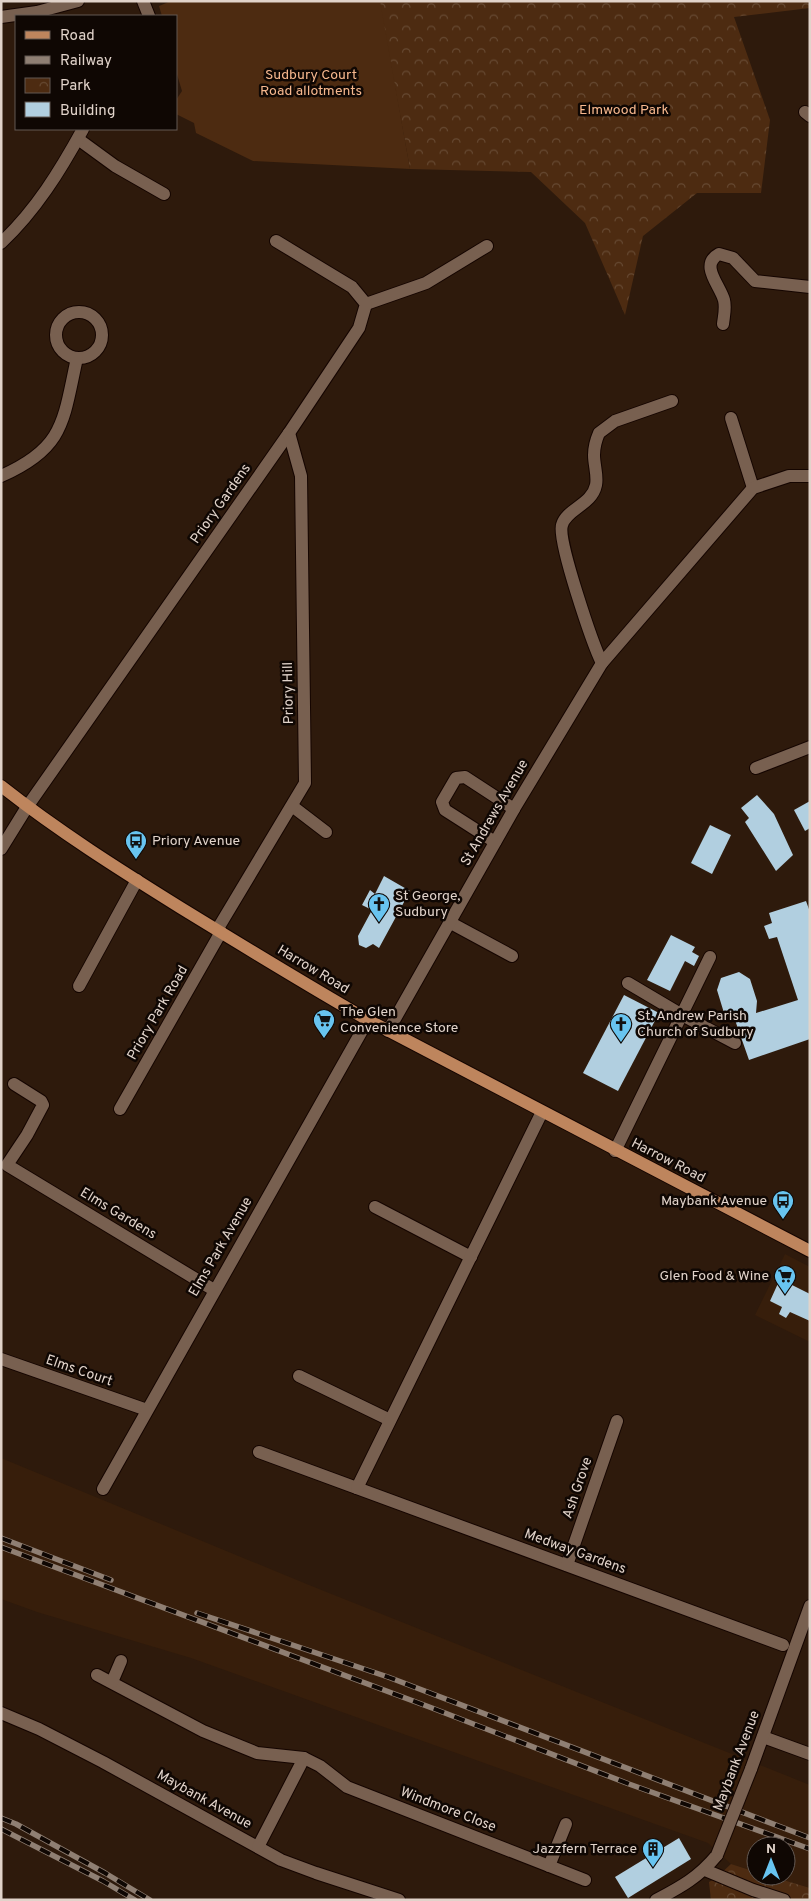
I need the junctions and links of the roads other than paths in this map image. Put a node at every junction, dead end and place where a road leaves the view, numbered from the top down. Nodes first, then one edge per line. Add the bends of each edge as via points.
1 (78, 1) edge
2 (144, 1) edge
3 (149, 15) edge
4 (1, 16) edge
5 (80, 134) edge
6 (164, 194) dead end
7 (276, 241) dead end
8 (1, 243) edge
9 (487, 246) dead end
10 (810, 287) edge
11 (366, 304) junction
12 (723, 324) dead end
13 (77, 358) dead end
14 (672, 401) dead end
15 (732, 418) dead end
16 (289, 433) junction
17 (1, 476) edge
18 (810, 476) edge
19 (753, 488) junction
20 (602, 663) junction
21 (810, 747) edge
22 (756, 768) dead end
23 (1, 786) edge
24 (27, 806) junction
25 (292, 806) junction
26 (514, 809) junction
27 (326, 832) dead end
28 (495, 842) junction
29 (1, 849) edge
30 (137, 880) junction
31 (450, 922) junction
32 (219, 931) junction
33 (512, 956) dead end
34 (710, 957) dead end
35 (628, 983) dead end
36 (78, 986) dead end
37 (682, 1015) junction
38 (368, 1020) junction
39 (388, 1031) junction
40 (735, 1043) dead end
41 (14, 1084) dead end
42 (120, 1109) dead end
43 (542, 1112) junction
44 (615, 1151) junction
45 (375, 1207) dead end
46 (810, 1251) edge
47 (471, 1257) junction
48 (214, 1290) junction
49 (1, 1359) edge
50 (299, 1376) dead end
51 (147, 1410) junction
52 (390, 1420) junction
53 (617, 1421) dead end
54 (259, 1452) dead end
55 (356, 1488) junction
56 (102, 1489) dead end
57 (567, 1565) junction
58 (810, 1606) edge
59 (783, 1645) dead end
60 (121, 1661) dead end
61 (97, 1675) dead end
62 (112, 1682) junction
63 (1, 1713) edge
64 (763, 1737) junction
65 (810, 1754) edge
66 (304, 1758) junction
67 (566, 1824) dead end
68 (258, 1847) junction
69 (549, 1866) junction
70 (705, 1870) junction
71 (585, 1880) dead end
72 (751, 1895) edge
73 (399, 1900) edge
74 (656, 1900) edge
75 (784, 1900) edge

1 - 4 street via 37,12
2 - 3 street
5 - 6 street via 115,166
5 - 8 street via 46,192 22,223
7 - 11 street via 352,287
9 - 11 street via 426,283
10 - 12 street via 755,281 740,264 719,254 710,268 724,300
11 - 16 street, Priory Gardens via 359,328
13 - 17 street via 60,428 35,459
14 - 20 street via 615,421 599,433 594,453 596,485 586,501 562,524 590,637
15 - 19 street
16 - 24 street, Priory Gardens
16 - 25 street, Priory Hill via 301,476 305,783
18 - 19 street via 789,476
19 - 20 street, St Andrews Avenue
20 - 26 street, St Andrews Avenue
21 - 22 street
23 - 24 main road, Harrow Road
24 - 29 street
24 - 30 main road, Harrow Road
25 - 27 street
25 - 32 street, Priory Hill
26 - 28 street, St Andrews Avenue
26 - 28 street via 464,777 456,778 442,802 445,810
28 - 31 street, St Andrews Avenue
30 - 32 main road, Harrow Road
30 - 36 street
31 - 33 street
31 - 39 street, St Andrews Avenue
32 - 38 main road, Harrow Road
32 - 42 street, Priory Park Road
34 - 37 street
35 - 37 street
37 - 40 street
37 - 44 street
38 - 39 main road, Harrow Road
38 - 48 street, Elms Park Avenue
39 - 43 main road, Harrow Road
41 - 48 street, Elms Gardens via 43,1105 7,1165
43 - 44 main road, Harrow Road
43 - 47 street
44 - 46 main road, Harrow Road
45 - 47 street
47 - 52 street
48 - 51 street, Elms Park Avenue
49 - 51 street, Elms Court
50 - 52 street
51 - 56 street, Elms Park Avenue
52 - 55 street
53 - 57 street, Ash Grove
54 - 55 street, Medway Gardens
55 - 57 street, Medway Gardens
57 - 59 street, Medway Gardens
58 - 64 street, Maybank Avenue
60 - 62 street
61 - 62 street, Windmore Close
62 - 66 street, Windmore Close via 203,1731 257,1753
63 - 68 street, Maybank Avenue via 104,1762
64 - 65 street
64 - 70 street, Maybank Avenue, bridge via 717,1855
66 - 68 street
66 - 69 street, Windmore Close via 348,1787
67 - 69 street
68 - 73 street, Maybank Avenue via 281,1860
69 - 71 street, Windmore Close
70 - 72 street
70 - 74 street, Maybank Avenue
72 - 75 street

